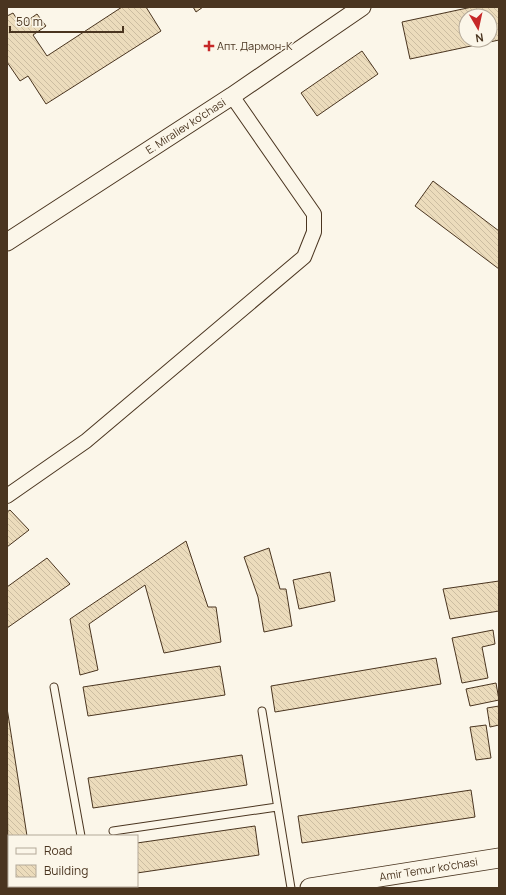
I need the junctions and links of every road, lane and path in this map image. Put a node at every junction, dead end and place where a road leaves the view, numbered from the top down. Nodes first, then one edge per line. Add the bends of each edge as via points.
1 (362, 7) edge
2 (232, 96) junction
3 (7, 242) edge
4 (7, 496) edge
5 (54, 686) dead end
6 (262, 711) dead end
7 (277, 807) junction
8 (113, 831) dead end
9 (81, 835) edge
10 (499, 858) edge
11 (291, 888) edge
12 (315, 888) edge

1 - 2 street, E. Miraliev ko'chasi
2 - 3 street, E. Miraliev ko'chasi
2 - 4 street via 314,214 314,232 304,257 86,441
5 - 9 lane
6 - 7 lane
7 - 8 lane
7 - 11 lane
10 - 12 main road, Amir Temur ko'chasi

